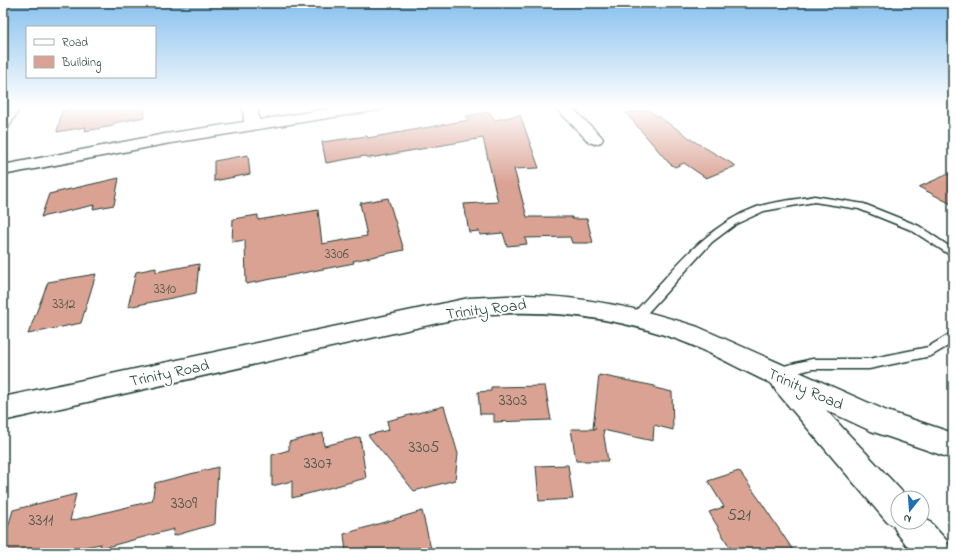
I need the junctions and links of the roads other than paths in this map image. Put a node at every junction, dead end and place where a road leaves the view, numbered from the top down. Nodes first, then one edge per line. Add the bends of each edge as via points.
1 (215, 132) edge
2 (588, 132) edge
3 (595, 139) dead end
4 (3, 170) edge
5 (953, 254) edge
6 (636, 318) junction
7 (953, 337) edge
8 (780, 377) junction
9 (3, 409) edge
10 (953, 446) edge
11 (890, 502) edge
12 (915, 530) edge
13 (935, 553) edge

1 - 4 street
2 - 3 street
5 - 6 lane via 915,228 861,206 814,199 761,210 733,222 708,240
6 - 8 street, Trinity Road via 689,334
6 - 9 street, Trinity Road via 610,310 556,303 525,302 469,307
7 - 8 lane via 931,351 869,364 812,364 789,370
8 - 10 street, Trinity Road via 881,422
8 - 11 street
12 - 13 street

